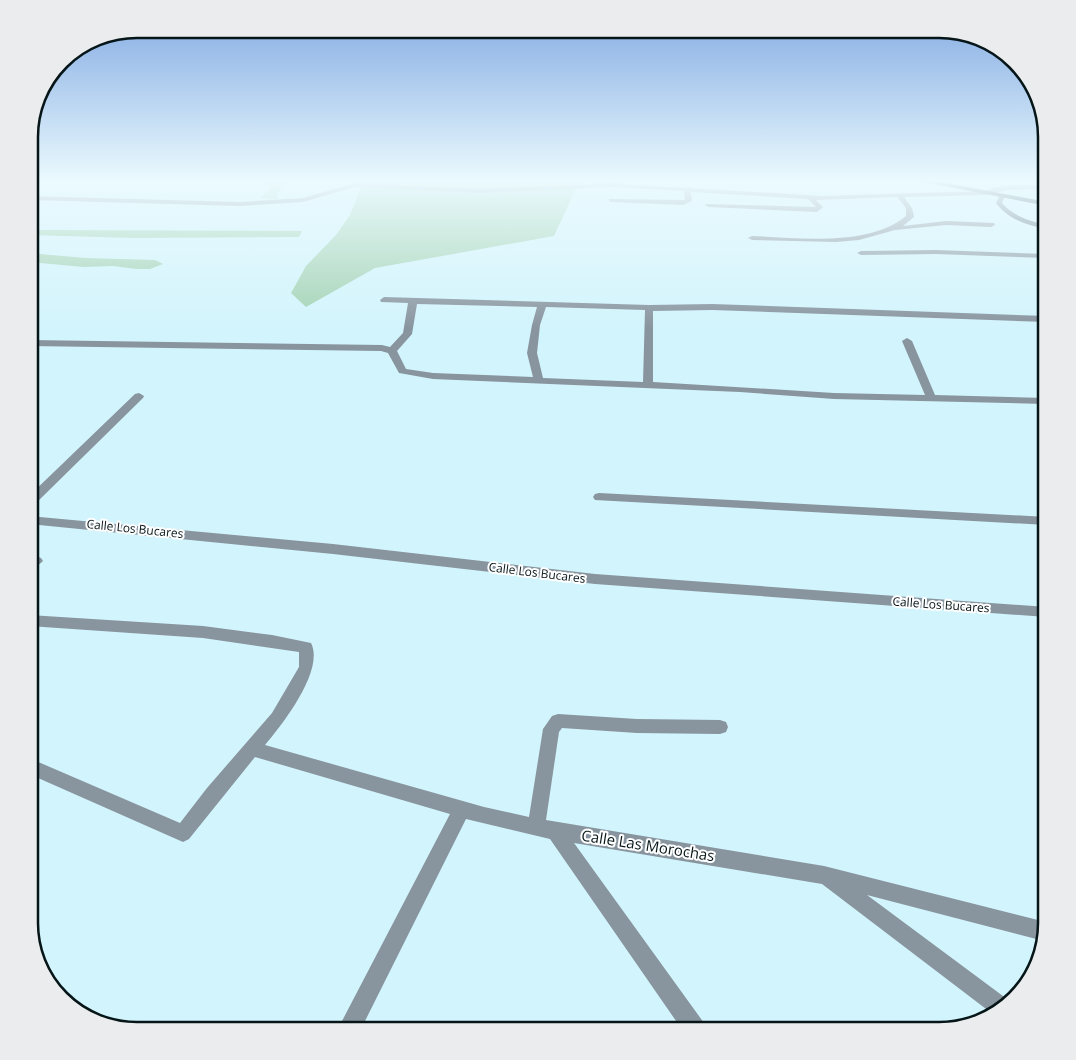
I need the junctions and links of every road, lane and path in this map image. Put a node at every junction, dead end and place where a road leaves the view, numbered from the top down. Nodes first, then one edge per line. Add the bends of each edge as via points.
1 (891, 229) edge
2 (752, 238) dead end
3 (861, 254) dead end
4 (1038, 256) edge
5 (384, 300) dead end
6 (413, 301) junction
7 (542, 306) junction
8 (649, 308) junction
9 (1038, 319) edge
10 (907, 341) dead end
11 (38, 343) edge
12 (392, 351) junction
13 (539, 380) junction
14 (648, 384) junction
15 (138, 396) dead end
16 (931, 398) junction
17 (1038, 400) edge
18 (38, 493) edge
19 (599, 497) dead end
20 (38, 521) edge
21 (1038, 521) edge
22 (1038, 611) edge
23 (38, 621) edge
24 (720, 728) dead end
25 (252, 749) junction
26 (38, 770) edge
27 (461, 810) junction
28 (546, 829) junction
29 (824, 875) junction
30 (1038, 930) edge
31 (997, 1004) edge
32 (354, 1022) edge
33 (689, 1022) edge

1 - 2 street via 853,239
3 - 4 street via 936,252
5 - 6 street
6 - 7 street
6 - 12 street via 408,334
7 - 8 street
7 - 13 street via 532,353
8 - 9 street via 712,307
8 - 14 street
10 - 16 street
11 - 12 street via 382,348
12 - 13 street via 402,371 412,373
13 - 14 street
14 - 16 street via 834,396
15 - 18 street
16 - 17 street
19 - 21 street
20 - 22 street, Calle Los Bucares via 333,549 594,579
23 - 25 street via 258,637 306,647 306,668 278,718
24 - 28 street via 558,720 551,730
25 - 26 street via 183,833
25 - 27 street, Calle Las Morochas
27 - 28 street, Calle Las Morochas
27 - 32 street
28 - 29 street, Calle Las Morochas
28 - 33 street
29 - 30 street, Calle Las Morochas
29 - 31 street

